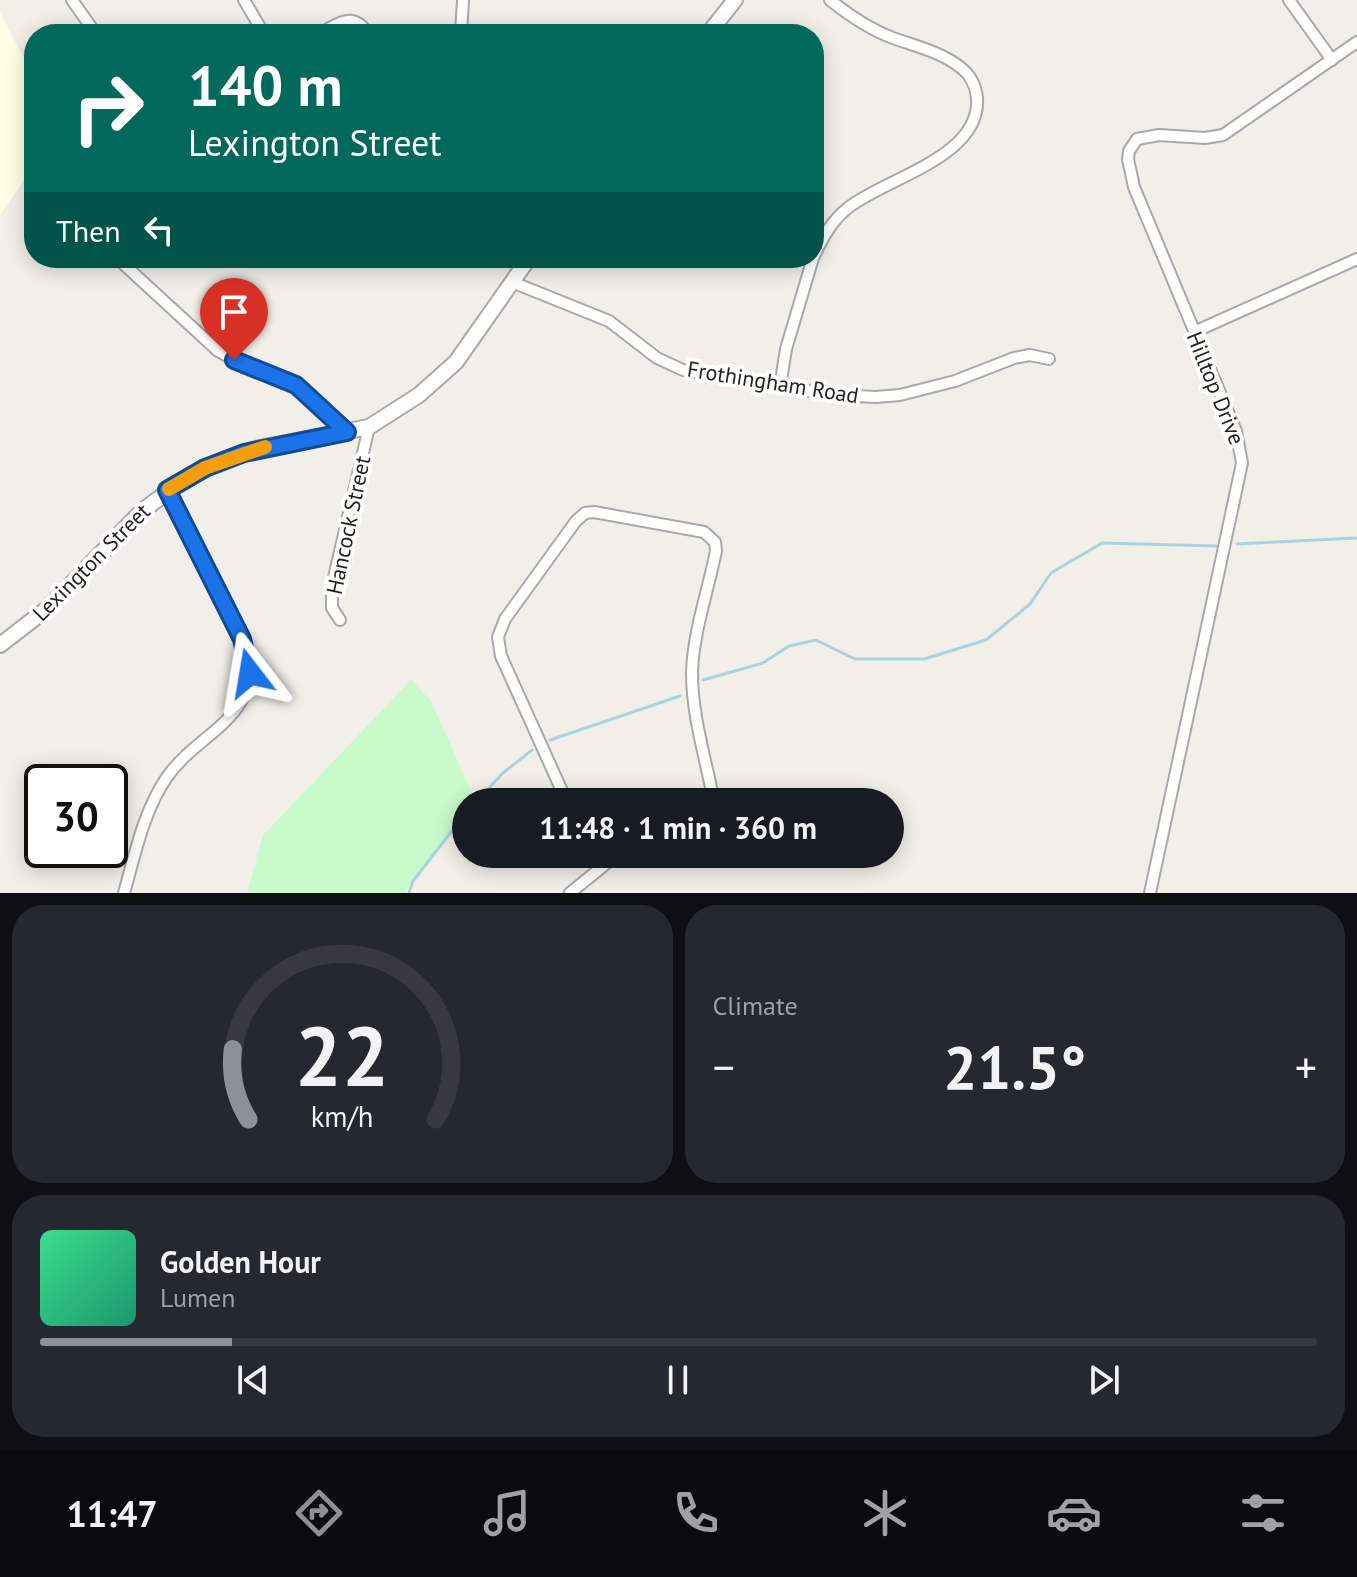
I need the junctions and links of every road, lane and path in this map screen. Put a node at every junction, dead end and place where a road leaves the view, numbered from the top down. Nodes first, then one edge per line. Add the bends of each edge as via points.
1 (72, 0) edge
2 (244, 0) edge
3 (463, 0) edge
4 (735, 0) edge
5 (830, 0) edge
6 (1289, 0) edge
7 (89, 24) edge
8 (258, 24) edge
9 (335, 24) edge
10 (360, 24) edge
11 (462, 24) edge
12 (716, 24) edge
13 (1357, 42) edge
14 (1332, 60) junction
15 (824, 236) edge
16 (1357, 259) edge
17 (128, 268) edge
18 (522, 268) edge
19 (811, 268) edge
20 (512, 282) junction
21 (1194, 332) junction
22 (1049, 359) dead end
23 (780, 387) junction
24 (369, 427) junction
25 (347, 432) junction
26 (167, 490) junction
27 (340, 620) dead end
28 (0, 645) edge
29 (561, 788) edge
30 (711, 788) edge
31 (599, 868) edge
32 (124, 893) edge
33 (570, 893) edge
34 (1150, 893) edge

1 - 7 street
2 - 8 street
3 - 11 street
4 - 12 street
5 - 15 street via 868,27 962,68 977,90 978,103 970,131 960,143 864,196
6 - 14 street
9 - 10 street
13 - 14 street, Hilltop Drive
14 - 21 street, Hilltop Drive via 1223,135 1143,136 1132,143 1128,159 1134,187
16 - 21 street
17 - 25 street via 218,351 296,385
18 - 20 street, Lexington Street
19 - 23 street
20 - 23 street, Frothingham Road via 609,321 683,370
20 - 24 street, Lexington Street via 448,370
21 - 34 street, Hilltop Drive via 1236,431 1242,463
22 - 23 street, Frothingham Road via 1014,358 928,389 888,396
24 - 25 street, Lexington Street
24 - 27 street, Hancock Street via 332,586 332,608
25 - 26 street, Lexington Street via 244,453
26 - 28 street, Lexington Street via 48,608
26 - 32 street via 246,647 249,687 230,717 168,776 143,827
29 - 30 street via 501,656 498,637 505,619 574,522 594,512 704,532 715,542 692,671
31 - 33 street

